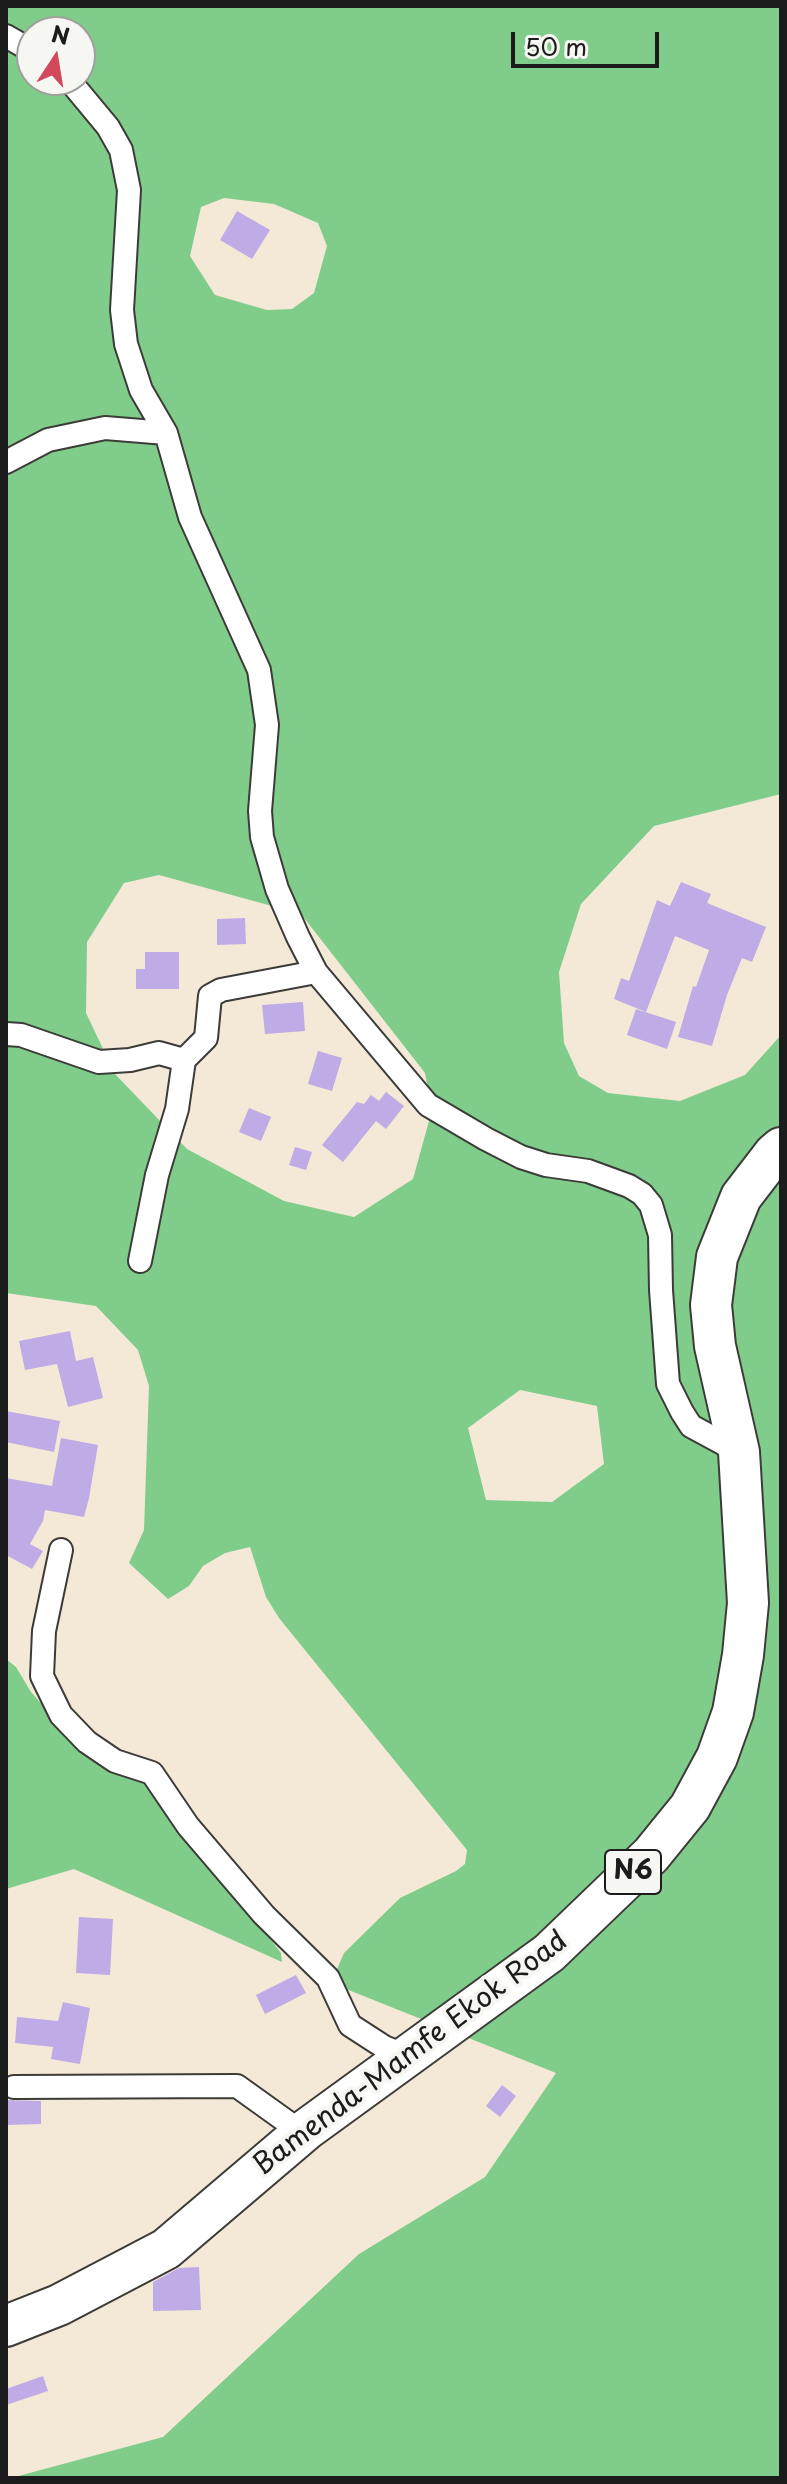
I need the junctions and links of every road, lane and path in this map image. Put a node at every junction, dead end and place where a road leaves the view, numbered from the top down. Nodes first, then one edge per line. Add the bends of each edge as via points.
1 (82, 96) edge
2 (166, 433) junction
3 (6, 462) edge
4 (316, 972) junction
5 (6, 1034) edge
6 (184, 1060) junction
7 (781, 1148) edge
8 (140, 1261) dead end
9 (739, 1452) junction
10 (61, 1550) dead end
11 (406, 2056) junction
12 (14, 2087) dead end
13 (307, 2129) junction
14 (6, 2326) edge

1 - 2 street via 121,150 129,190 122,323 141,390
2 - 3 street via 105,428 48,440
2 - 4 street via 190,517 259,670 267,725 262,837 277,889
4 - 6 street via 210,996 206,1038
4 - 9 street via 428,1105 521,1157 588,1171 642,1194 660,1235 668,1384 691,1426
5 - 6 street via 99,1062 159,1053
6 - 8 street
7 - 9 highway, Bamenda-Mamfe Ekok Road / N6 via 741,1197 717,1257 711,1305 715,1346
9 - 11 highway, Bamenda-Mamfe Ekok Road / N6 via 748,1603 743,1655 733,1712 690,1807 651,1855 549,1953
10 - 11 street via 44,1631 42,1676 61,1715 115,1761 152,1773 188,1826 264,1915 328,1978 350,2025
11 - 13 highway, Bamenda-Mamfe Ekok Road / N6
12 - 13 street via 237,2086 290,2124
13 - 14 highway, Bamenda-Mamfe Ekok Road / N6 via 166,2249 59,2305

